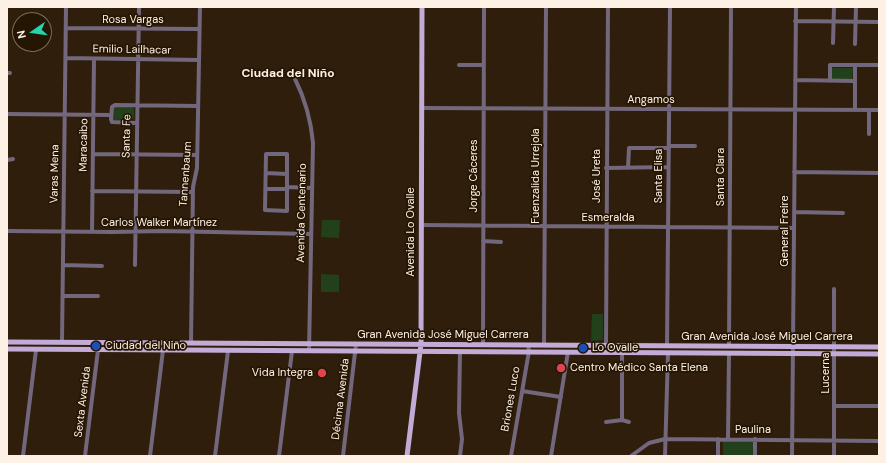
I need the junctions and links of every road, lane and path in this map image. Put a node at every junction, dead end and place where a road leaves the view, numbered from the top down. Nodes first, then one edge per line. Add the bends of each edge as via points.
1 (66, 7) edge
2 (138, 7) edge
3 (200, 7) edge
4 (422, 7) edge
5 (484, 7) edge
6 (546, 7) edge
7 (608, 7) edge
8 (670, 7) edge
9 (731, 7) edge
10 (796, 7) edge
11 (834, 7) edge
12 (856, 7) edge
13 (796, 21) junction
14 (834, 22) junction
15 (855, 22) junction
16 (879, 22) edge
17 (66, 28) junction
18 (138, 29) junction
19 (199, 29) junction
20 (833, 44) dead end
21 (855, 44) dead end
22 (66, 58) junction
23 (94, 59) junction
24 (138, 60) junction
25 (199, 60) junction
26 (459, 65) dead end
27 (484, 65) junction
28 (855, 65) junction
29 (879, 66) edge
30 (295, 79) dead end
31 (795, 80) junction
32 (830, 80) junction
33 (855, 81) junction
34 (137, 105) junction
35 (198, 106) junction
36 (422, 108) junction
37 (484, 108) junction
38 (545, 108) junction
39 (607, 108) junction
40 (669, 109) junction
41 (731, 110) junction
42 (795, 110) junction
43 (855, 110) junction
44 (869, 110) junction
45 (879, 110) edge
46 (7, 114) edge
47 (65, 115) junction
48 (93, 115) junction
49 (111, 115) junction
50 (136, 122) junction
51 (869, 134) dead end
52 (695, 146) dead end
53 (669, 147) junction
54 (93, 154) junction
55 (136, 154) junction
56 (197, 155) junction
57 (13, 159) dead end
58 (7, 160) edge
59 (606, 168) junction
60 (628, 168) junction
61 (668, 168) junction
62 (794, 172) junction
63 (266, 173) junction
64 (879, 173) edge
65 (287, 174) junction
66 (287, 188) junction
67 (312, 188) junction
68 (266, 189) junction
69 (92, 191) junction
70 (136, 191) junction
71 (192, 192) junction
72 (794, 212) junction
73 (843, 213) dead end
74 (422, 225) junction
75 (483, 226) junction
76 (544, 226) junction
77 (606, 227) junction
78 (668, 227) junction
79 (730, 227) junction
80 (794, 228) junction
81 (135, 231) junction
82 (7, 232) edge
83 (64, 232) junction
84 (92, 232) junction
85 (192, 232) junction
86 (311, 234) junction
87 (483, 241) junction
88 (501, 242) dead end
89 (63, 265) junction
90 (135, 265) dead end
91 (102, 266) dead end
92 (834, 289) dead end
93 (63, 296) junction
94 (98, 296) dead end
95 (7, 342) edge
96 (62, 342) junction
97 (169, 343) junction
98 (191, 343) junction
99 (310, 344) junction
100 (356, 344) junction
101 (421, 344) junction
102 (483, 345) junction
103 (528, 345) junction
104 (544, 345) junction
105 (606, 346) junction
106 (622, 346) junction
107 (667, 346) junction
108 (729, 346) junction
109 (793, 347) junction
110 (834, 347) junction
111 (879, 347) edge
112 (7, 349) edge
113 (36, 350) junction
114 (55, 350) junction
115 (98, 350) junction
116 (163, 350) junction
117 (228, 350) junction
118 (292, 351) junction
119 (309, 351) junction
120 (356, 351) junction
121 (420, 351) junction
122 (460, 351) junction
123 (476, 351) junction
124 (528, 351) junction
125 (568, 352) junction
126 (622, 352) junction
127 (670, 353) junction
128 (729, 353) junction
129 (793, 354) junction
130 (835, 354) junction
131 (879, 354) edge
132 (522, 390) junction
133 (561, 397) junction
134 (835, 406) junction
135 (879, 406) edge
136 (622, 420) junction
137 (606, 422) dead end
138 (629, 422) dead end
139 (665, 439) junction
140 (718, 439) junction
141 (728, 439) junction
142 (755, 440) junction
143 (792, 440) junction
144 (834, 440) junction
145 (879, 441) edge
146 (23, 456) edge
147 (85, 456) edge
148 (150, 456) edge
149 (215, 456) edge
150 (279, 456) edge
151 (343, 456) edge
152 (408, 456) edge
153 (460, 456) edge
154 (511, 456) edge
155 (551, 456) edge
156 (631, 456) edge
157 (665, 456) edge
158 (718, 456) edge
159 (755, 456) edge
160 (792, 456) edge
161 (834, 456) edge

1 - 17 street, Varas Mena
2 - 18 street, Santa Fe
3 - 19 street, Tannenbaum
4 - 36 main road, Avenida Lo Ovalle
5 - 27 street, Jorge Cáceres
6 - 38 street, Fuenzalida Urrejola
7 - 39 street, José Ureta
8 - 40 street, Santa Elisa
9 - 41 street, Santa Clara
10 - 13 street, General Freire
11 - 14 street
12 - 15 street
13 - 14 street
13 - 31 street, General Freire
14 - 15 street
14 - 20 street
15 - 16 street
15 - 21 street
17 - 18 street, Rosa Vargas
17 - 22 street, Varas Mena
18 - 19 street, Rosa Vargas
18 - 24 street, Santa Fe
19 - 25 street, Tannenbaum
22 - 23 street, Emilio Lailhacar
22 - 47 street, Varas Mena
23 - 24 street, Emilio Lailhacar
23 - 48 street, Maracaibo
24 - 25 street, Emilio Lailhacar
24 - 34 street, Santa Fe
25 - 35 street, Tannenbaum
26 - 27 street
27 - 37 street, Jorge Cáceres
28 - 29 street
28 - 32 street via 830,65
28 - 33 street
30 - 67 street, Avenida Centenario via 312,132
31 - 32 street
31 - 42 street, General Freire
32 - 33 street
33 - 43 street
34 - 35 street
34 - 49 street via 114,105
34 - 50 street, Santa Fe
35 - 56 street, Tannenbaum
36 - 37 street, Angamos
36 - 74 main road, Avenida Lo Ovalle
37 - 38 street, Angamos
37 - 75 street, Jorge Cáceres
38 - 39 street, Angamos
38 - 76 street, Fuenzalida Urrejola
39 - 40 street, Angamos
39 - 59 street, José Ureta
40 - 41 street, Angamos
40 - 53 street, Santa Elisa
41 - 42 street, Angamos
41 - 79 street, Santa Clara
42 - 43 street, Angamos
42 - 62 street, General Freire
43 - 44 street, Angamos
44 - 45 street, Angamos
44 - 51 street
46 - 47 street
47 - 48 street
47 - 83 street, Varas Mena
48 - 49 street
48 - 54 street, Maracaibo
49 - 50 street via 113,122
50 - 55 street, Santa Fe
52 - 53 street
53 - 60 street via 629,148
53 - 61 street, Santa Elisa
54 - 55 street
54 - 69 street, Maracaibo
55 - 56 street
55 - 70 street, Santa Fe
56 - 71 street, Tannenbaum
57 - 58 street
59 - 60 street
59 - 77 street, José Ureta
60 - 61 street
61 - 78 street, Santa Elisa
62 - 64 street
62 - 72 street, General Freire
63 - 65 street
63 - 65 street via 266,154 288,154
63 - 68 street
65 - 66 street
66 - 67 street
66 - 68 street
66 - 68 street via 287,211 266,210
67 - 86 street, Avenida Centenario
69 - 70 street
69 - 84 street, Maracaibo
70 - 71 street
70 - 81 street, Santa Fe
71 - 85 street, Tannenbaum
72 - 73 street
72 - 80 street, General Freire
74 - 75 street, Esmeralda
74 - 101 main road, Avenida Lo Ovalle
75 - 76 street, Esmeralda
75 - 87 street, Jorge Cáceres
76 - 77 street, Esmeralda
76 - 104 street, Fuenzalida Urrejola
77 - 78 street, Esmeralda
77 - 105 street, José Ureta
78 - 79 street, Esmeralda
78 - 107 street, Santa Elisa
79 - 80 street, Esmeralda
79 - 108 street, Santa Clara
80 - 109 street, General Freire
81 - 84 street, Carlos Walker Martínez
81 - 85 street, Carlos Walker Martínez
81 - 90 street, Santa Fe
82 - 83 street, Carlos Walker Martínez
83 - 84 street, Carlos Walker Martínez
83 - 89 street, Varas Mena
85 - 86 street, Carlos Walker Martínez
85 - 98 street, Tannenbaum
86 - 99 street, Avenida Centenario
87 - 88 street
87 - 102 street, Jorge Cáceres
89 - 91 street
89 - 93 street, Varas Mena
92 - 110 street, Lucerna
93 - 94 street
93 - 96 street, Varas Mena
95 - 96 main road, Gran Avenida José Miguel Carrera
96 - 97 main road, Gran Avenida José Miguel Carrera
96 - 114 main road
97 - 98 main road, Gran Avenida José Miguel Carrera
97 - 116 main road
98 - 99 main road, Gran Avenida José Miguel Carrera
99 - 100 main road, Gran Avenida José Miguel Carrera
99 - 119 street, Avenida Centenario
100 - 101 main road, Gran Avenida José Miguel Carrera
100 - 120 street, Décima Avenida
101 - 102 main road, Gran Avenida José Miguel Carrera
101 - 121 main road, Avenida Lo Ovalle
102 - 103 main road, Gran Avenida José Miguel Carrera
102 - 123 main road
103 - 104 main road, Gran Avenida José Miguel Carrera
103 - 124 street, Briones Luco
104 - 105 main road, Gran Avenida José Miguel Carrera
105 - 106 main road, Gran Avenida José Miguel Carrera
106 - 107 main road, Gran Avenida José Miguel Carrera
106 - 126 street
107 - 108 main road, Gran Avenida José Miguel Carrera
107 - 127 main road
108 - 109 main road, Gran Avenida José Miguel Carrera
109 - 110 main road, Gran Avenida José Miguel Carrera
109 - 129 street, General Freire
110 - 111 main road, Gran Avenida José Miguel Carrera
110 - 130 street, Lucerna
112 - 113 main road, Gran Avenida José Miguel Carrera
113 - 114 main road, Gran Avenida José Miguel Carrera
113 - 146 street
114 - 115 main road, Gran Avenida José Miguel Carrera
115 - 116 main road, Gran Avenida José Miguel Carrera
115 - 147 street, Sexta Avenida
116 - 117 main road, Gran Avenida José Miguel Carrera
116 - 148 street
117 - 118 main road, Gran Avenida José Miguel Carrera
117 - 149 street
118 - 119 main road, Gran Avenida José Miguel Carrera
118 - 150 street
119 - 120 main road, Gran Avenida José Miguel Carrera
120 - 121 main road, Gran Avenida José Miguel Carrera
120 - 151 street, Décima Avenida
121 - 122 main road, Gran Avenida José Miguel Carrera
121 - 152 main road, Avenida Lo Ovalle
122 - 123 main road, Gran Avenida José Miguel Carrera
122 - 153 street
123 - 124 main road, Gran Avenida José Miguel Carrera
124 - 125 main road, Gran Avenida José Miguel Carrera
124 - 132 street, Briones Luco
125 - 126 main road, Gran Avenida José Miguel Carrera
125 - 133 street
126 - 127 main road, Gran Avenida José Miguel Carrera
126 - 136 street
127 - 128 main road, Gran Avenida José Miguel Carrera
127 - 139 street
128 - 129 main road, Gran Avenida José Miguel Carrera
128 - 141 street
129 - 130 main road, Gran Avenida José Miguel Carrera
129 - 143 street, General Freire
130 - 131 main road, Gran Avenida José Miguel Carrera
130 - 134 street, Lucerna
132 - 133 street
132 - 154 street, Briones Luco
133 - 155 street
134 - 135 street
134 - 144 street, Lucerna
136 - 137 street
136 - 138 street
139 - 140 street, Paulina
139 - 156 street, Paulina via 649,443
139 - 157 street
140 - 141 street, Paulina
140 - 158 street
141 - 142 street, Paulina
142 - 143 street, Paulina
142 - 159 street
143 - 144 street, Paulina
143 - 160 street, General Freire
144 - 145 street, Paulina
144 - 161 street, Lucerna

